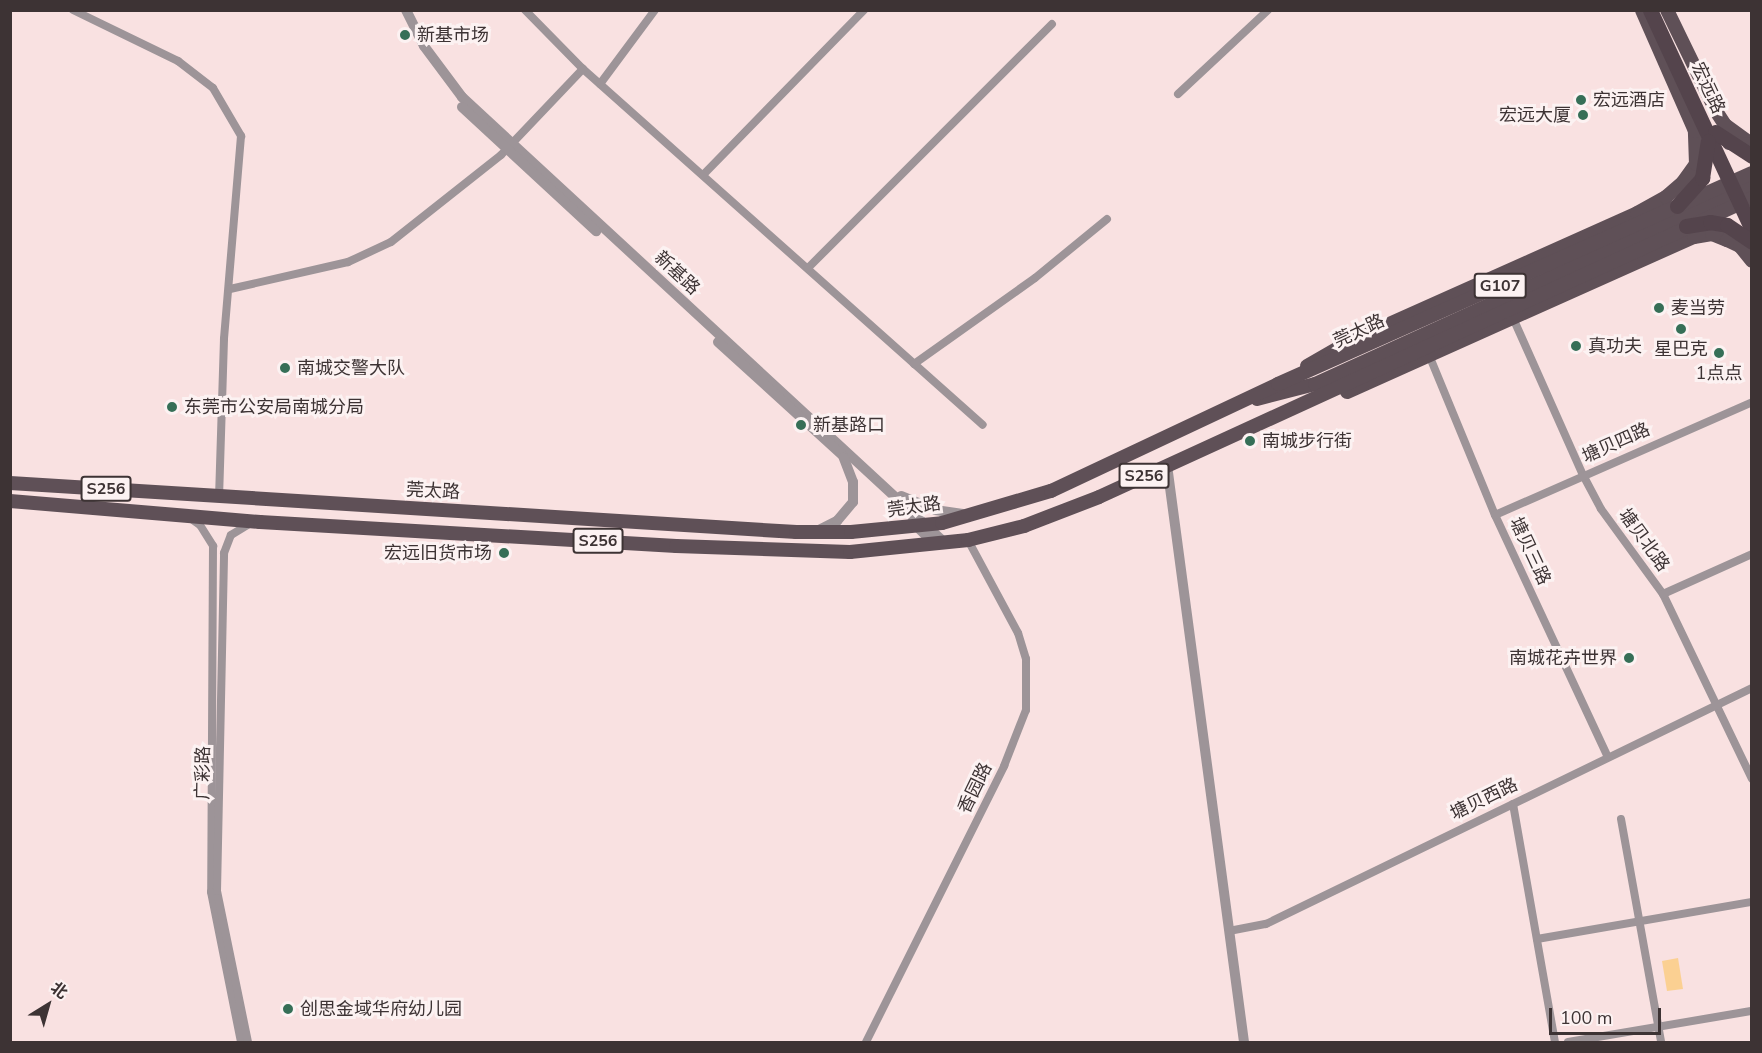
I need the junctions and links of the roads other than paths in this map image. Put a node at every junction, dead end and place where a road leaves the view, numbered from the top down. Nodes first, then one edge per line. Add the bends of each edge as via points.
1 (73, 10) edge
2 (399, 10) edge
3 (406, 10) edge
4 (525, 10) edge
5 (655, 10) edge
6 (864, 10) edge
7 (1268, 10) edge
8 (1642, 10) edge
9 (1650, 10) edge
10 (1659, 10) edge
11 (1667, 10) edge
12 (1052, 24) dead end
13 (583, 69) junction
14 (600, 84) junction
15 (1178, 94) dead end
16 (1712, 134) junction
17 (1752, 144) edge
18 (510, 147) junction
19 (1752, 156) edge
20 (1696, 164) junction
21 (703, 175) junction
22 (1740, 178) edge
23 (1748, 200) edge
24 (1677, 206) junction
25 (1107, 219) dead end
26 (1686, 226) junction
27 (1752, 230) edge
28 (1727, 240) junction
29 (1752, 240) edge
30 (1752, 261) edge
31 (808, 268) junction
32 (230, 289) junction
33 (1513, 318) junction
34 (1429, 356) junction
35 (914, 364) junction
36 (1323, 367) joint
37 (1278, 384) junction
38 (1315, 384) junction
39 (1249, 401) junction
40 (1752, 402) edge
41 (1291, 411) junction
42 (1259, 424) junction
43 (983, 425) dead end
44 (844, 458) junction
45 (1167, 465) junction
46 (1583, 476) junction
47 (10, 483) edge
48 (888, 489) junction
49 (219, 496) junction
50 (10, 501) edge
51 (972, 515) junction
52 (1495, 515) junction
53 (184, 516) junction
54 (260, 522) junction
55 (921, 525) junction
56 (814, 532) junction
57 (968, 540) junction
58 (940, 544) junction
59 (1752, 554) edge
60 (1663, 594) junction
61 (1752, 688) edge
62 (1717, 704) junction
63 (1608, 757) junction
64 (1752, 779) edge
65 (1513, 804) junction
66 (1621, 819) dead end
67 (1752, 902) edge
68 (1639, 921) junction
69 (1228, 932) junction
70 (1537, 939) junction
71 (1752, 1011) edge
72 (1658, 1027) junction
73 (241, 1042) edge
74 (248, 1042) edge
75 (866, 1042) edge
76 (1244, 1042) edge
77 (1555, 1042) edge
78 (1569, 1042) edge
79 (1660, 1042) edge

1 - 32 street via 178,61 213,88 232,115 241,136 241,164
2 - 18 street, 新基路 via 436,76
3 - 18 street, 新基路 via 441,72
4 - 13 street
5 - 14 street
6 - 21 street
7 - 15 street
8 - 20 main road via 1695,131
9 - 16 highway, 宏远路
10 - 16 highway, 宏远路
11 - 17 main road via 1720,118
12 - 31 street
13 - 14 street
13 - 18 street
14 - 21 street
16 - 19 highway
16 - 22 highway, 宏远路
16 - 24 highway via 1702,178
17 - 20 main road via 1723,144
18 - 32 street via 391,242 348,262
18 - 44 street, 新基路
18 - 48 street, 新基路
20 - 28 main road via 1689,186 1691,210 1712,234
20 - 37 main road via 1666,197 1637,213 1347,343
21 - 31 street
22 - 23 highway, 宏远路
22 - 24 main road, 莞太路 / G107
23 - 26 main road
23 - 27 highway, 宏远路
23 - 38 main road
24 - 36 main road, 莞太路 / G107
25 - 35 street via 1035,278
26 - 29 highway via 1710,222 1727,225
26 - 41 main road, S256 via 1335,387
28 - 29 main road
28 - 30 main road via 1740,246
28 - 33 main road via 1712,234 1675,244
31 - 35 street
32 - 49 street
33 - 34 main road
33 - 46 street, 塘贝北路
34 - 41 main road via 1335,397
34 - 52 street, 塘贝三路
35 - 43 street
36 - 37 main road, 莞太路 / S256
37 - 39 main road, 莞太路 / S256
38 - 39 main road via 1282,396
38 - 42 main road
39 - 51 main road, 莞太路 / S256 via 1052,491
40 - 46 street, 塘贝四路
41 - 42 main road, S256
42 - 45 main road, S256
44 - 55 street, 新基路
44 - 56 street via 853,482 853,502 837,521
45 - 57 main road, S256 via 1056,515
45 - 69 street
46 - 52 street, 塘贝四路
46 - 60 street, 塘贝北路 via 1601,509
47 - 49 main road, 莞太路 / S256
48 - 51 street via 918,505
48 - 55 street, 新基路
49 - 56 main road, 莞太路 / S256
50 - 53 main road, S256
51 - 55 main road, 莞太路 / S256
52 - 63 street, 塘贝三路
53 - 54 main road, S256
53 - 73 street, 广彩路 via 200,525 213,546 211,892
54 - 58 main road, S256 via 839,551
54 - 74 street, 广彩路 via 237,529 224,553 217,891
55 - 56 main road, 莞太路 / S256
55 - 58 street, 新基路
57 - 58 main road, S256
57 - 75 street, 香园路 via 1018,633 1026,659 1026,710 1005,766
59 - 60 street
60 - 62 street, 塘贝北路
61 - 62 street, 塘贝西路
62 - 63 street, 塘贝西路
62 - 64 street, 塘贝北路
63 - 65 street, 塘贝西路
65 - 69 street, 塘贝西路 via 1266,924
65 - 70 street
66 - 68 street
67 - 68 street
68 - 70 street
68 - 72 street
69 - 76 street
70 - 77 street
71 - 72 street
72 - 78 street
72 - 79 street

